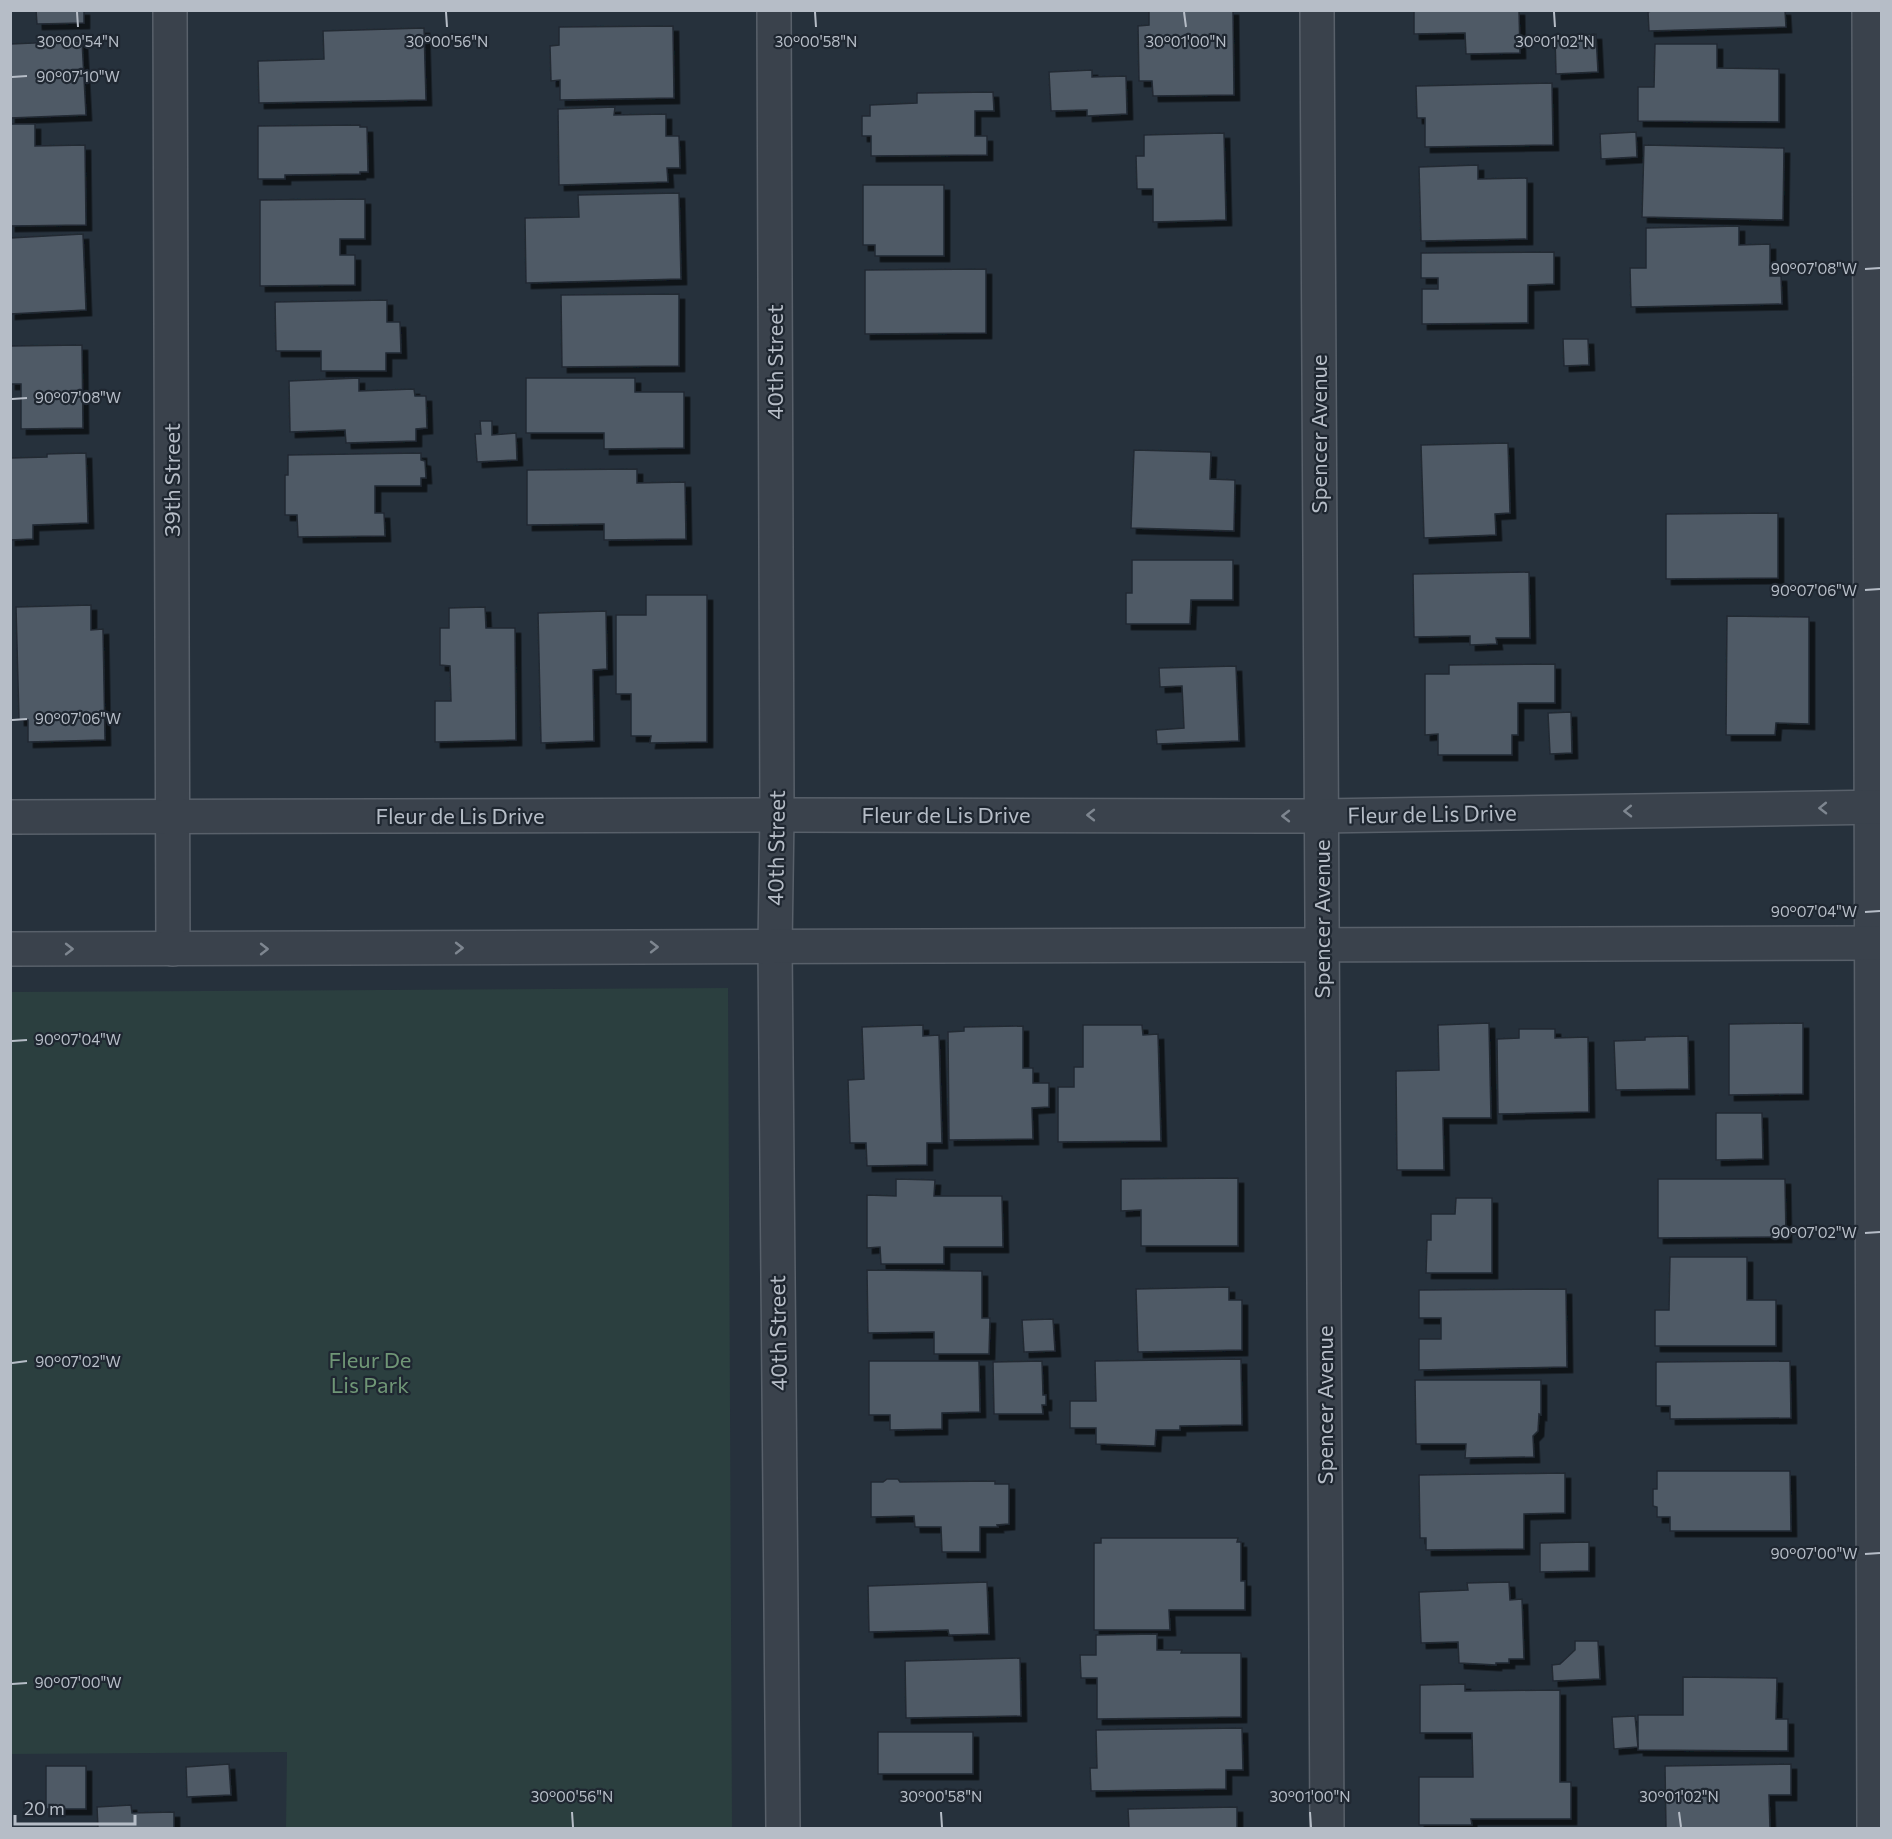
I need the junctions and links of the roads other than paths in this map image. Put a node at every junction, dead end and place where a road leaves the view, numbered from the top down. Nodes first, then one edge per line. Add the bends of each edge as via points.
1 (170, 10) edge
2 (774, 10) edge
3 (1317, 10) edge
4 (1869, 10) edge
5 (1876, 807) edge
6 (777, 815) junction
7 (173, 816) junction
8 (1321, 816) junction
9 (10, 817) edge
10 (1876, 944) edge
11 (1322, 945) junction
12 (775, 947) junction
13 (10, 949) edge
14 (173, 949) junction
15 (783, 1828) edge
16 (1327, 1828) edge
17 (1874, 1828) edge

1 - 7 street, 39th Street
2 - 6 street, 40th Street
3 - 8 street, Spencer Avenue
4 - 5 street
5 -> 8 street, Fleur de Lis Drive
5 - 10 street
6 - 7 street, Fleur de Lis Drive
8 -> 6 street, Fleur de Lis Drive
6 - 12 street, 40th Street
7 - 9 street, Fleur de Lis Drive
7 - 14 street, 39th Street
8 - 11 street, Spencer Avenue
10 - 11 street
10 - 17 street
11 - 12 street
11 - 16 street, Spencer Avenue
14 -> 12 street
12 - 15 street, 40th Street
13 -> 14 street

